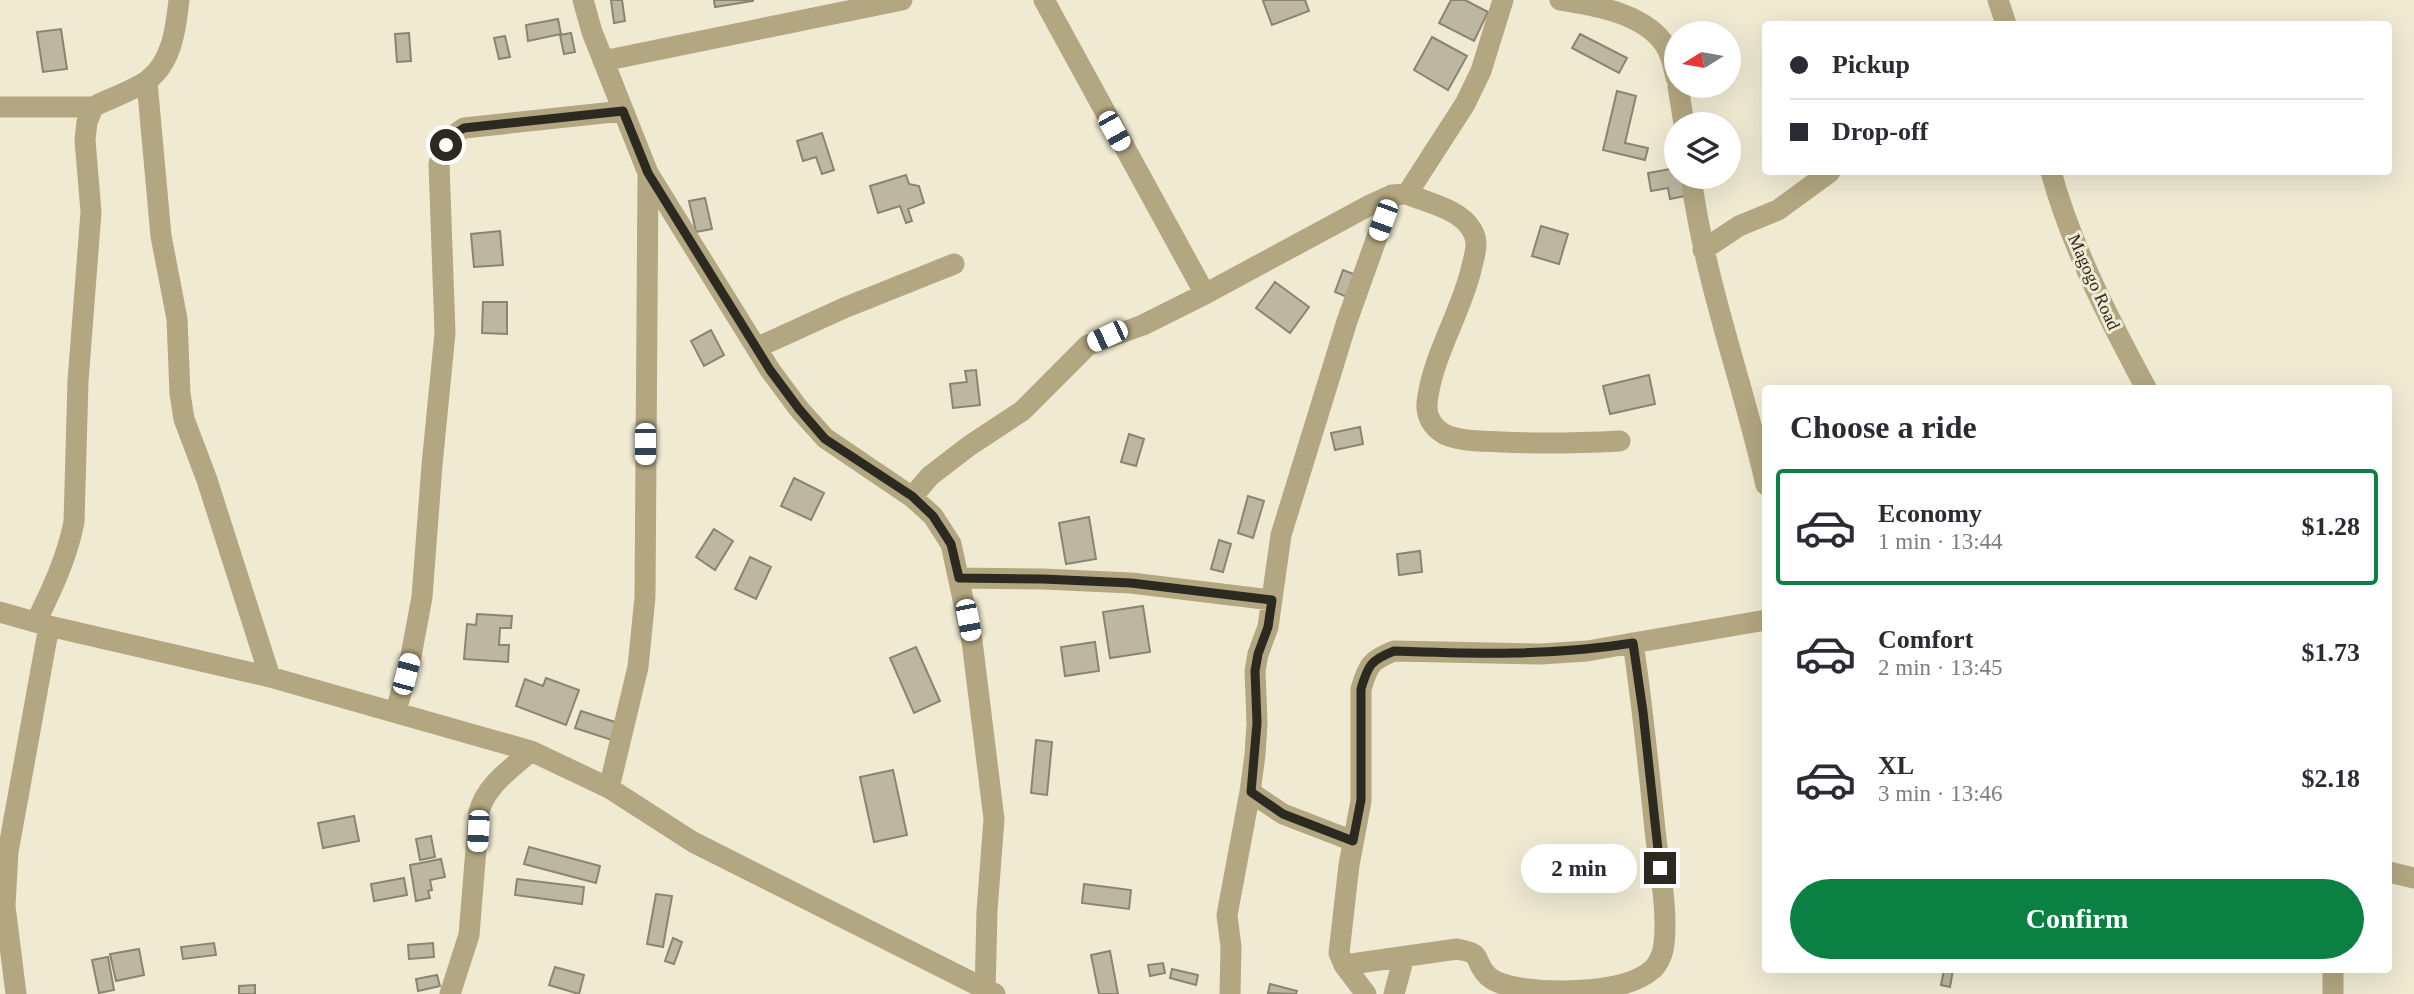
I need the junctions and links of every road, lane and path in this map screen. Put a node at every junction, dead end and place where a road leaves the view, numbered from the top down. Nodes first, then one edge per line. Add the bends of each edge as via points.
1 (179, 0) edge
2 (583, 0) edge
3 (902, 0) edge
4 (1044, 0) edge
5 (1503, 0) edge
6 (1560, 0) edge
7 (1998, 0) edge
8 (2005, 21) edge
9 (1664, 45) edge
10 (603, 61) junction
11 (146, 82) junction
12 (0, 107) edge
13 (93, 107) junction
14 (623, 111) junction
15 (648, 173) junction
16 (1826, 175) edge
17 (2052, 175) edge
18 (1693, 189) edge
19 (1400, 195) junction
20 (1703, 250) junction
21 (954, 264) dead end
22 (1205, 294) junction
23 (756, 348) junction
24 (2144, 385) edge
25 (1620, 440) dead end
26 (1762, 468) edge
27 (912, 496) junction
28 (959, 578) junction
29 (1272, 600) junction
30 (0, 612) edge
31 (1762, 621) edge
32 (42, 624) junction
33 (1633, 643) junction
34 (270, 677) junction
35 (396, 711) junction
36 (531, 751) junction
37 (609, 788) junction
38 (1251, 792) junction
39 (1353, 841) junction
40 (2392, 873) edge
41 (2414, 878) edge
42 (1405, 957) junction
43 (1344, 965) junction
44 (2333, 973) edge
45 (989, 993) edge
46 (16, 994) edge
47 (450, 994) edge
48 (1230, 994) edge
49 (1366, 994) edge
50 (1394, 994) edge
51 (2333, 994) edge

1 - 11 street via 163,66
2 - 10 street
3 - 10 street
4 - 22 street
5 - 19 street via 1481,71 1465,104
6 - 9 street via 1593,5 1643,23
7 - 8 street
10 - 14 street
11 - 13 street
11 - 34 street via 161,236 177,319 184,419
12 - 13 street
13 - 32 street via 85,140 91,212 78,382 74,522
14 - 15 street
14 - 35 street via 464,128 446,145 439,164 445,334 422,597
15 - 23 street
15 - 37 street via 645,597 638,667
16 - 20 street via 1778,210 1739,226
17 - 24 street, Magogo Road via 2105,313
18 - 20 street
19 - 22 street via 1346,217
19 - 25 street via 1460,217 1478,241 1436,367 1427,404 1433,426 1472,440 1560,444
19 - 29 street via 1347,321 1281,535
20 - 26 street
21 - 23 street
22 - 27 street via 1088,345 1022,411 930,476
23 - 27 street via 825,439
27 - 28 street via 933,516 951,544
28 - 29 street via 1131,583
28 - 45 street via 972,641 994,819 987,911
29 - 38 street via 1255,671 1257,723
30 - 32 street
31 - 33 street
32 - 34 street
32 - 46 street via 8,852 5,906
33 - 39 street via 1541,654 1394,651 1374,659 1361,689 1361,800
33 - 42 street via 1662,891 1663,951 1655,967 1616,987 1542,989 1494,981 1469,951
34 - 35 street
35 - 36 street
36 - 37 street
36 - 47 street via 482,798 469,935
37 - 45 street via 694,842
38 - 39 street via 1283,814
38 - 48 street via 1227,915
39 - 43 street via 1339,939
40 - 41 street
42 - 43 street
42 - 50 street
43 - 49 street
44 - 51 street

